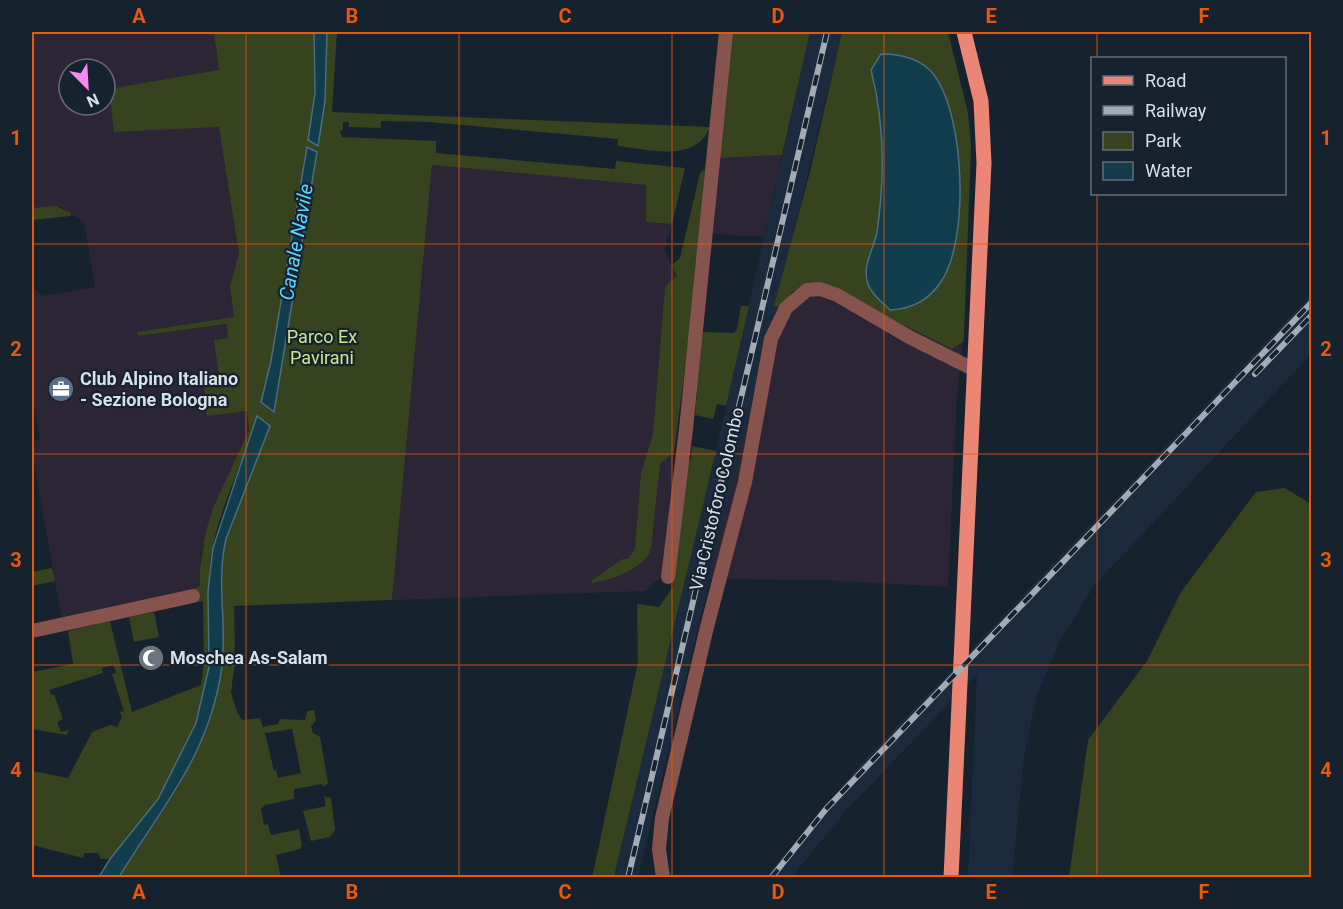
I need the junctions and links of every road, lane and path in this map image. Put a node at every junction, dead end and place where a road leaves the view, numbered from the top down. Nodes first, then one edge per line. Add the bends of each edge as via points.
1 (726, 32) edge
2 (964, 32) edge
3 (975, 370) junction
4 (668, 577) dead end
5 (193, 596) dead end
6 (32, 631) edge
7 (663, 878) edge
8 (951, 878) edge

1 - 4 street, Via Cristoforo Colombo
2 - 3 main road via 981,101 984,163
3 - 7 street, Via Cristoforo Colombo via 820,289 807,290 786,308 771,339 745,482 663,818 659,849
3 - 8 main road
5 - 6 street

